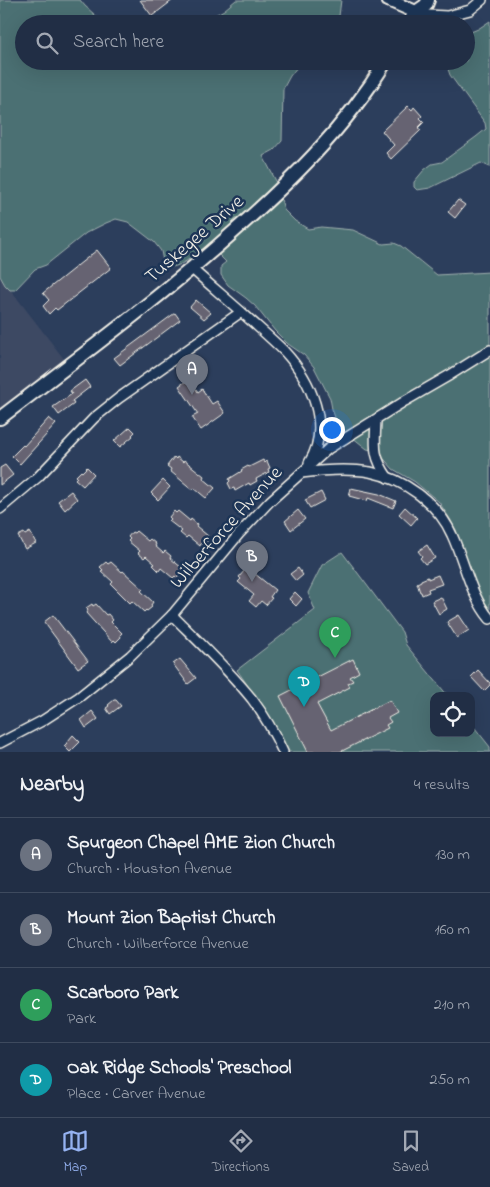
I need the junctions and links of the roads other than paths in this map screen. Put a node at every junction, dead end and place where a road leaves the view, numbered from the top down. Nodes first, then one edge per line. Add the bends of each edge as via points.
1 (388, 0) edge
2 (428, 0) edge
3 (482, 0) edge
4 (415, 6) edge
5 (428, 15) edge
6 (451, 15) edge
7 (380, 70) edge
8 (192, 269) junction
9 (241, 312) junction
10 (490, 350) edge
11 (0, 418) edge
12 (376, 420) junction
13 (301, 473) junction
14 (388, 478) junction
15 (0, 509) edge
16 (172, 615) junction
17 (490, 619) edge
18 (0, 743) edge
19 (283, 752) edge

1 - 4 street
2 - 4 street via 426,5
3 - 6 street via 470,10
4 - 5 street
7 - 8 street, Tuskegee Drive via 368,90 310,160 273,198
8 - 9 street
8 - 11 street, Tuskegee Drive
9 - 13 street via 285,352 311,391 318,420 318,444
9 - 15 street via 112,403 38,477
10 - 12 street, Wilberforce Avenue
12 - 13 street, Wilberforce Avenue via 328,449
12 - 14 street via 376,457
13 - 14 street via 354,470
13 - 16 street, Wilberforce Avenue via 240,534
14 - 17 street via 419,494 441,516 452,534 475,594
16 - 18 street, Wilberforce Avenue via 130,656 80,696
16 - 19 street via 252,700

